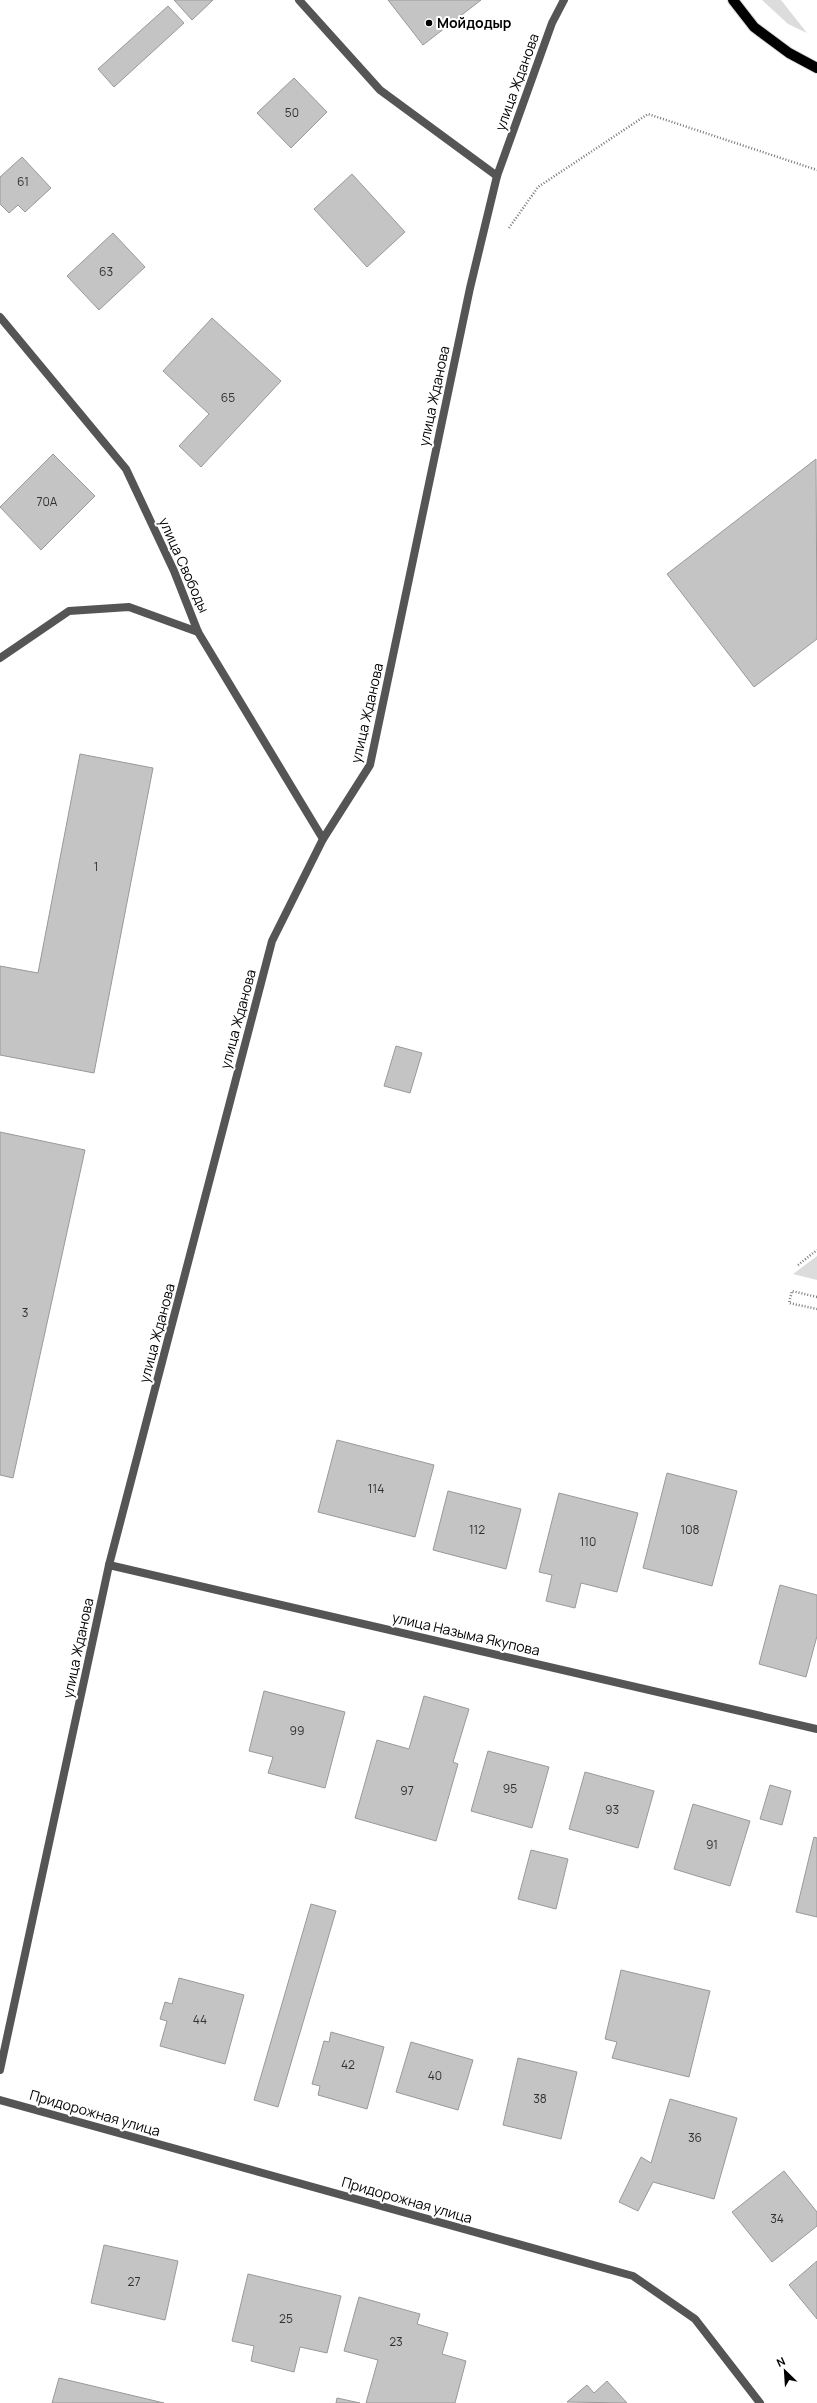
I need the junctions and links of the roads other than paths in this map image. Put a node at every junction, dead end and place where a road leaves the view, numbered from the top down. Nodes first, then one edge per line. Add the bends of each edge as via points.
1 (300, 0) edge
2 (564, 0) edge
3 (733, 0) edge
4 (817, 68) edge
5 (497, 176) junction
6 (0, 317) edge
7 (198, 632) junction
8 (0, 658) edge
9 (323, 839) junction
10 (110, 1565) junction
11 (817, 1729) edge
12 (0, 2070) edge
13 (0, 2100) edge
14 (760, 2403) edge

1 - 5 street via 380,90
2 - 5 street, улица Жданова via 552,23
3 - 4 main road via 754,27 789,53
5 - 9 street, улица Жданова via 468,296 370,765
6 - 7 street, улица Свободы via 126,469 174,571
7 - 8 street via 129,607 69,611
7 - 9 street, улица Свободы
9 - 10 street, улица Жданова via 272,941
10 - 11 street, улица Назыма Якупова
10 - 12 street, улица Жданова
13 - 14 street, Придорожная улица via 633,2276 695,2319

